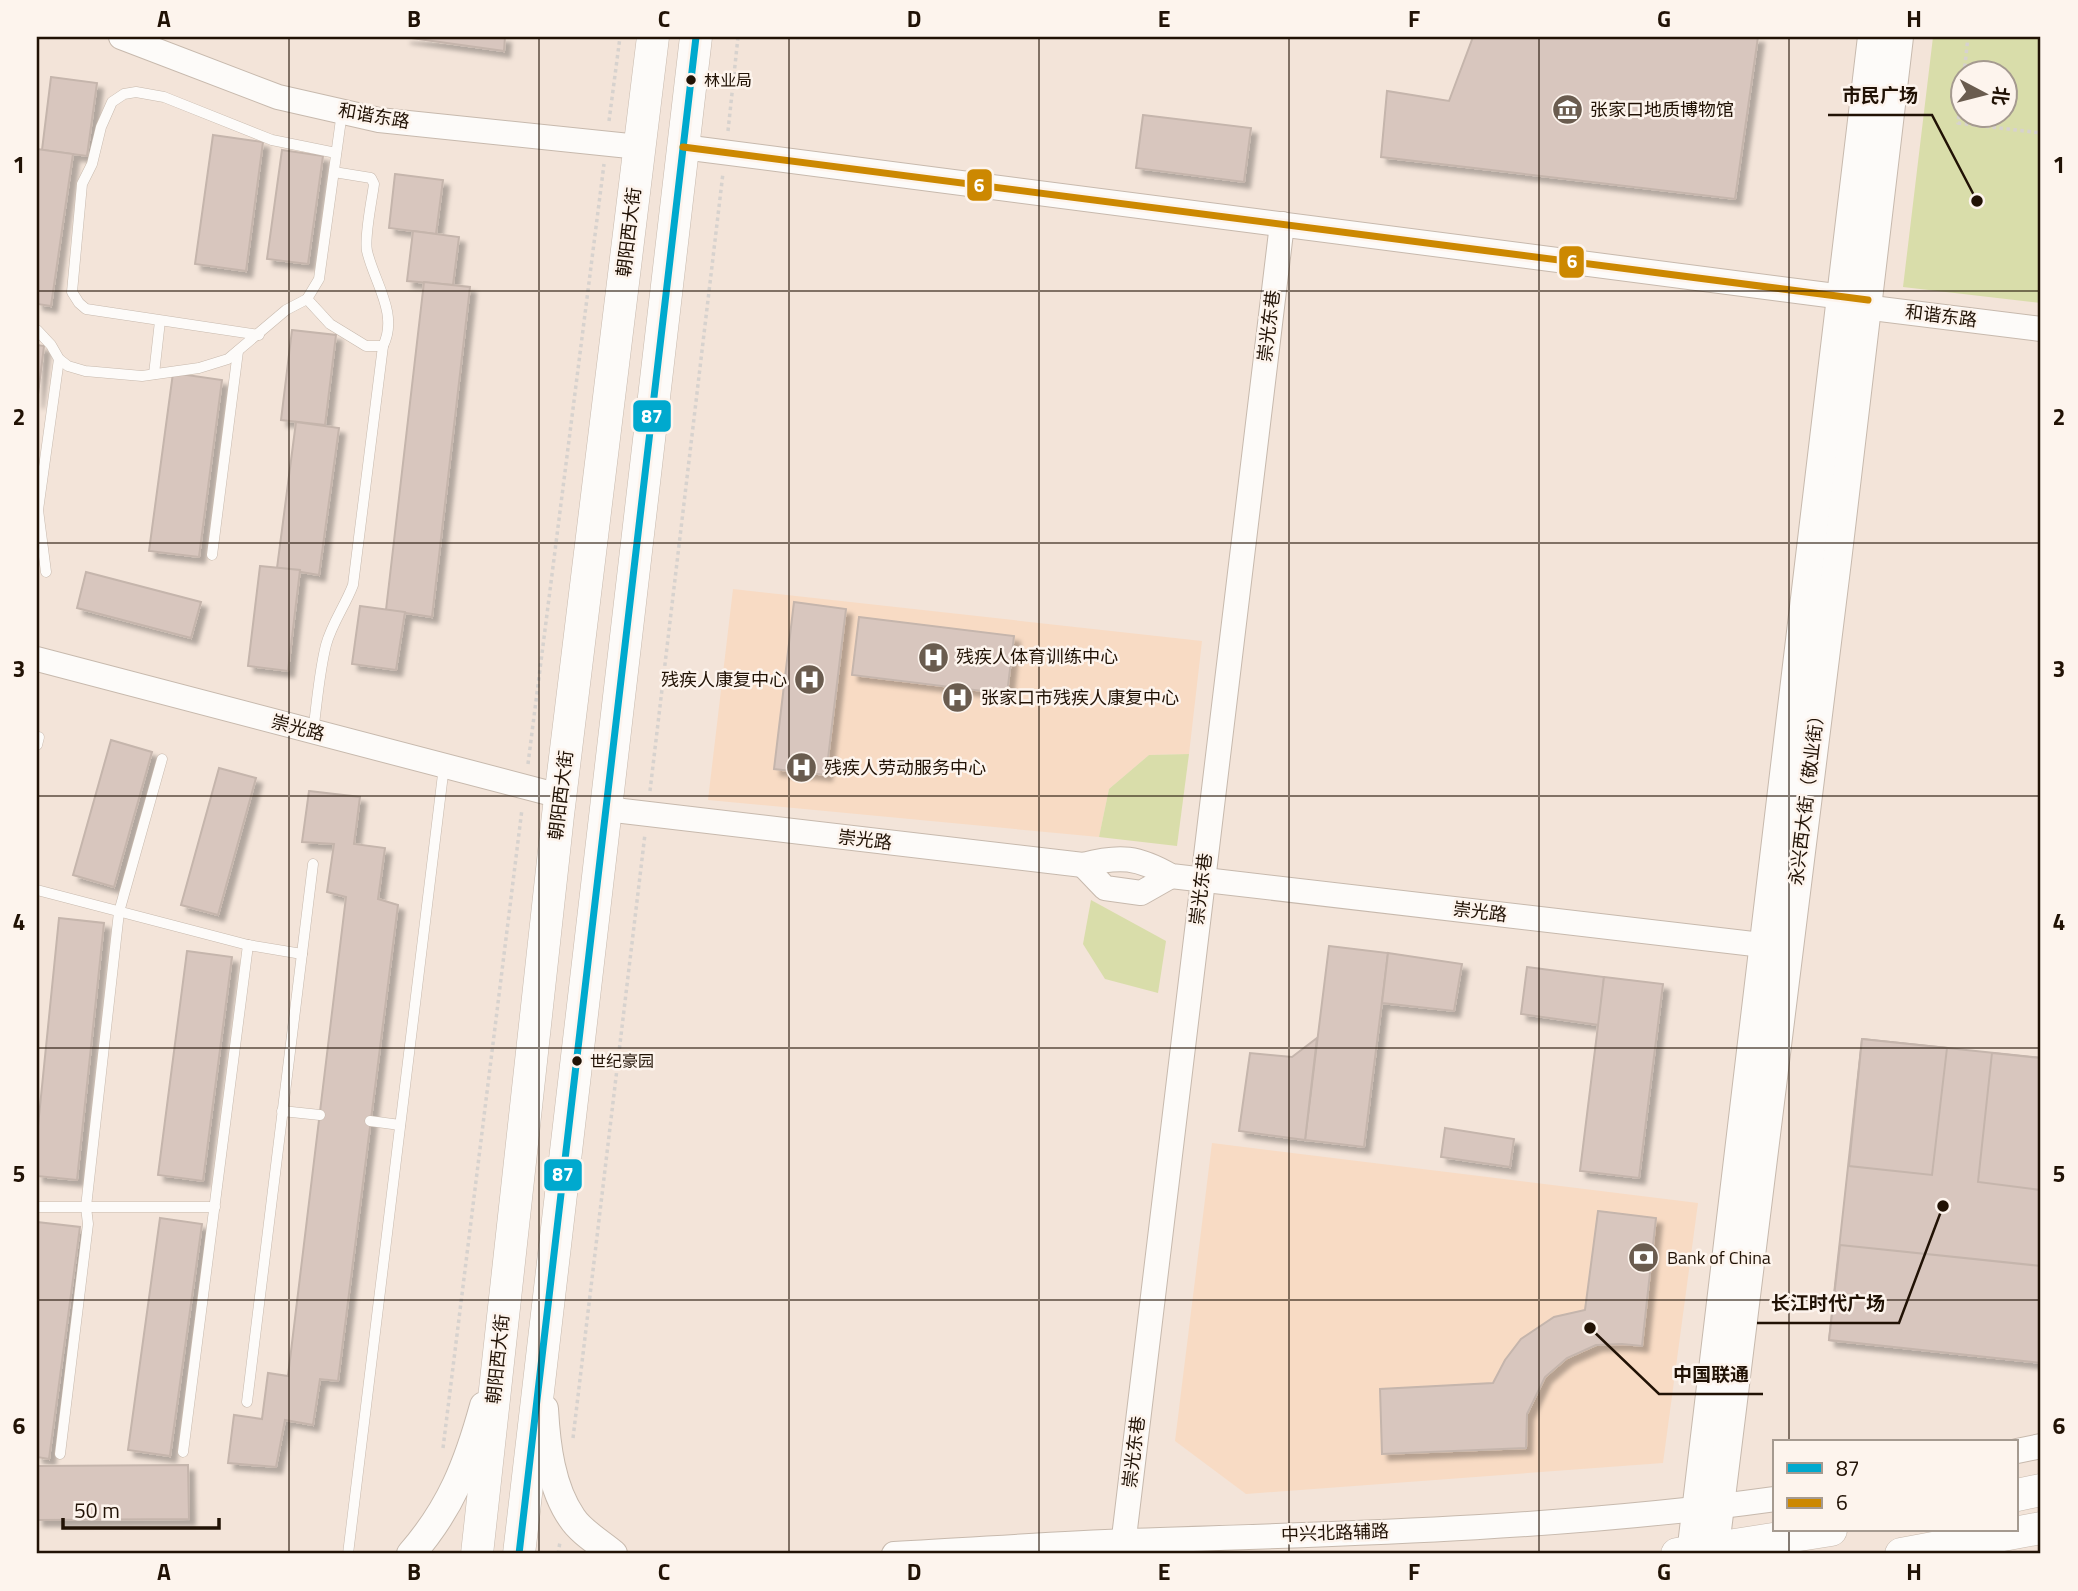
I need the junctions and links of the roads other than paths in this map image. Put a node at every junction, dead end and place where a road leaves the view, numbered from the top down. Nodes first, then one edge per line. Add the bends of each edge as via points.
1 (121, 37) edge
2 (653, 37) edge
3 (696, 37) edge
4 (1872, 37) edge
5 (1899, 37) edge
6 (342, 112) junction
7 (639, 147) junction
8 (683, 147) junction
9 (336, 153) junction
10 (334, 172) junction
11 (1282, 224) junction
12 (307, 299) junction
13 (1855, 299) junction
14 (2041, 315) edge
15 (160, 321) junction
16 (2041, 329) edge
17 (37, 330) edge
18 (259, 335) junction
19 (383, 346) junction
20 (238, 351) junction
21 (58, 359) junction
22 (154, 374) junction
23 (212, 555) dead end
24 (46, 572) dead end
25 (37, 659) edge
26 (313, 732) junction
27 (162, 759) dead end
28 (444, 766) junction
29 (560, 796) junction
30 (606, 809) junction
31 (313, 864) dead end
32 (1202, 879) junction
33 (37, 890) edge
34 (120, 912) junction
35 (248, 945) junction
36 (1775, 947) junction
37 (302, 954) junction
38 (282, 1111) junction
39 (320, 1115) dead end
40 (370, 1121) dead end
41 (400, 1125) junction
42 (37, 1207) edge
43 (86, 1207) junction
44 (215, 1207) junction
45 (499, 1353) junction
46 (541, 1364) junction
47 (247, 1402) dead end
48 (2041, 1446) edge
49 (2018, 1451) edge
50 (183, 1452) dead end
51 (60, 1454) dead end
52 (2041, 1490) edge
53 (2018, 1495) edge
54 (1773, 1499) edge
55 (1708, 1508) junction
56 (2041, 1528) edge
57 (1819, 1532) edge
58 (605, 1548) edge
59 (1122, 1548) edge
60 (1697, 1553) edge
61 (348, 1554) edge
62 (411, 1554) edge
63 (477, 1554) edge
64 (519, 1554) edge
65 (628, 1554) edge
66 (894, 1554) edge
67 (1901, 1554) edge

1 - 6 street, 和谐东路 via 278,97
2 - 7 main road, 朝阳西大街
3 - 8 main road
4 - 13 main road, 永兴西大街（敬业街）
5 - 13 main road, 永兴西大街（敬业街）
6 - 7 street, 和谐东路 via 379,120
6 - 9 lane
7 - 29 main road, 朝阳西大街
8 - 11 street, 和谐东路
8 - 30 main road
9 - 10 lane
9 - 15 lane via 272,140 164,97 136,92 112,102 82,184 72,292 86,309
10 - 12 lane via 319,279
10 - 19 lane via 371,178 374,184 366,248 388,312 389,334
11 - 13 street, 和谐东路
11 - 32 street, 崇光东巷
12 - 18 lane via 286,310
12 - 19 lane via 331,324 366,346
13 - 14 street, 和谐东路
13 - 16 street, 和谐东路
13 - 36 main road, 永兴西大街（敬业街）
15 - 18 lane
15 - 22 lane
17 - 21 lane
18 - 20 lane
19 - 26 lane via 352,585 326,645
20 - 22 lane via 199,368
20 - 23 lane
21 - 22 lane via 85,370
21 - 24 lane via 38,510
25 - 26 street, 崇光路
26 - 28 street, 崇光路
27 - 34 lane
28 - 29 street, 崇光路
28 - 41 lane
29 - 45 main road, 朝阳西大街
30 - 32 street, 崇光路 via 1083,865 1110,858 1147,863 1171,876
30 - 46 main road
31 - 37 lane
32 - 36 street, 崇光路
32 - 59 street, 崇光东巷
33 - 34 lane
34 - 35 lane
34 - 43 lane
35 - 37 lane
35 - 44 lane
36 - 55 main road, 永兴西大街（敬业街）
37 - 38 lane
38 - 39 lane
38 - 47 lane
40 - 41 lane
41 - 61 lane
42 - 43 lane
43 - 44 lane
43 - 51 lane via 88,1224
44 - 50 lane
45 - 62 main road via 455,1490
45 - 63 main road, 朝阳西大街
46 - 58 main road via 548,1452 560,1493 573,1520
46 - 64 main road
48 - 49 street
52 - 53 main road
54 - 55 street, 中兴北路辅路
55 - 59 street, 中兴北路辅路 via 1516,1526
55 - 60 main road, 永兴西大街（敬业街）
56 - 67 main road
57 - 60 main road
58 - 65 street
59 - 66 street, 中兴北路辅路

